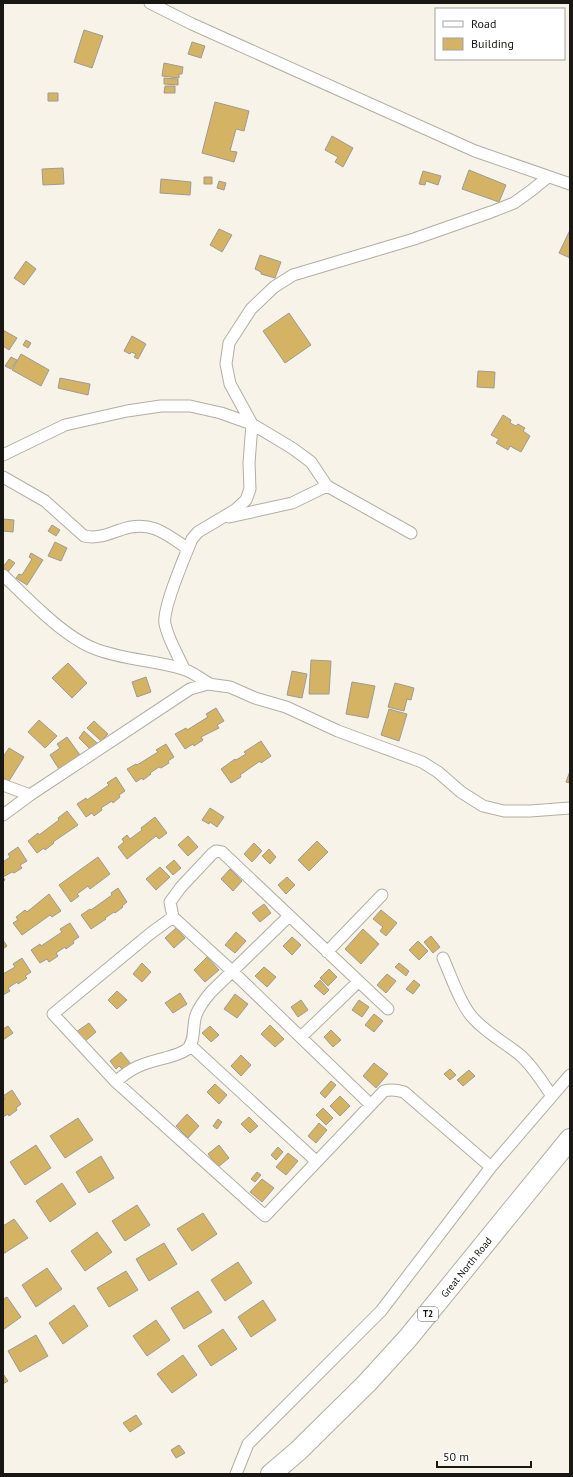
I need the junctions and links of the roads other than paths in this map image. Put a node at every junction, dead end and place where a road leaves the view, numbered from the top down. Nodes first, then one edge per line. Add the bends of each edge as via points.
1 (150, 3) edge
2 (548, 177) junction
3 (570, 184) edge
4 (252, 424) junction
5 (3, 455) edge
6 (3, 477) edge
7 (327, 486) junction
8 (220, 518) junction
9 (411, 533) dead end
10 (188, 549) junction
11 (3, 575) edge
12 (184, 669) junction
13 (210, 684) junction
14 (3, 785) edge
15 (30, 795) junction
16 (570, 808) edge
17 (3, 815) edge
18 (382, 895) dead end
19 (289, 916) junction
20 (173, 917) junction
21 (327, 952) junction
22 (443, 958) dead end
23 (232, 971) junction
24 (358, 982) junction
25 (388, 1009) dead end
26 (301, 1038) junction
27 (190, 1045) junction
28 (570, 1075) edge
29 (116, 1082) junction
30 (552, 1096) junction
31 (371, 1105) junction
32 (570, 1139) edge
33 (316, 1161) junction
34 (491, 1167) junction
35 (236, 1474) edge
36 (271, 1474) edge

1 - 2 street via 475,151
2 - 3 street
2 - 4 street via 514,203 414,239 293,275 274,287 251,309 229,343 226,364 230,384
4 - 5 street via 190,406 161,406 65,425
4 - 7 street via 310,462
4 - 8 street via 250,489 246,500
6 - 10 street via 45,501 84,536 93,538 139,526 165,532
7 - 8 street via 292,503
7 - 9 street
8 - 10 street via 198,532
10 - 12 street via 166,608 164,622
11 - 12 street via 60,627 93,648
12 - 13 street
13 - 15 street via 190,689
13 - 16 street via 230,687 286,707 338,731 422,762 483,806 504,811
14 - 15 street
15 - 17 street
18 - 21 street
19 - 20 street via 222,852 216,851 170,902
19 - 21 street
19 - 23 street
20 - 23 street
20 - 29 street via 53,1014
21 - 24 street
22 - 30 street via 472,1018 521,1055
23 - 26 street
23 - 27 street via 200,1006
24 - 25 street
24 - 26 street
26 - 31 street
27 - 29 street via 185,1051 174,1056 126,1072
27 - 33 street
28 - 30 street
29 - 33 street via 265,1216
30 - 34 street
31 - 33 street
31 - 34 street via 384,1091 390,1089 404,1092
32 - 36 highway, Great North Road / T2 via 408,1338 367,1383
34 - 35 street via 381,1311 248,1444

